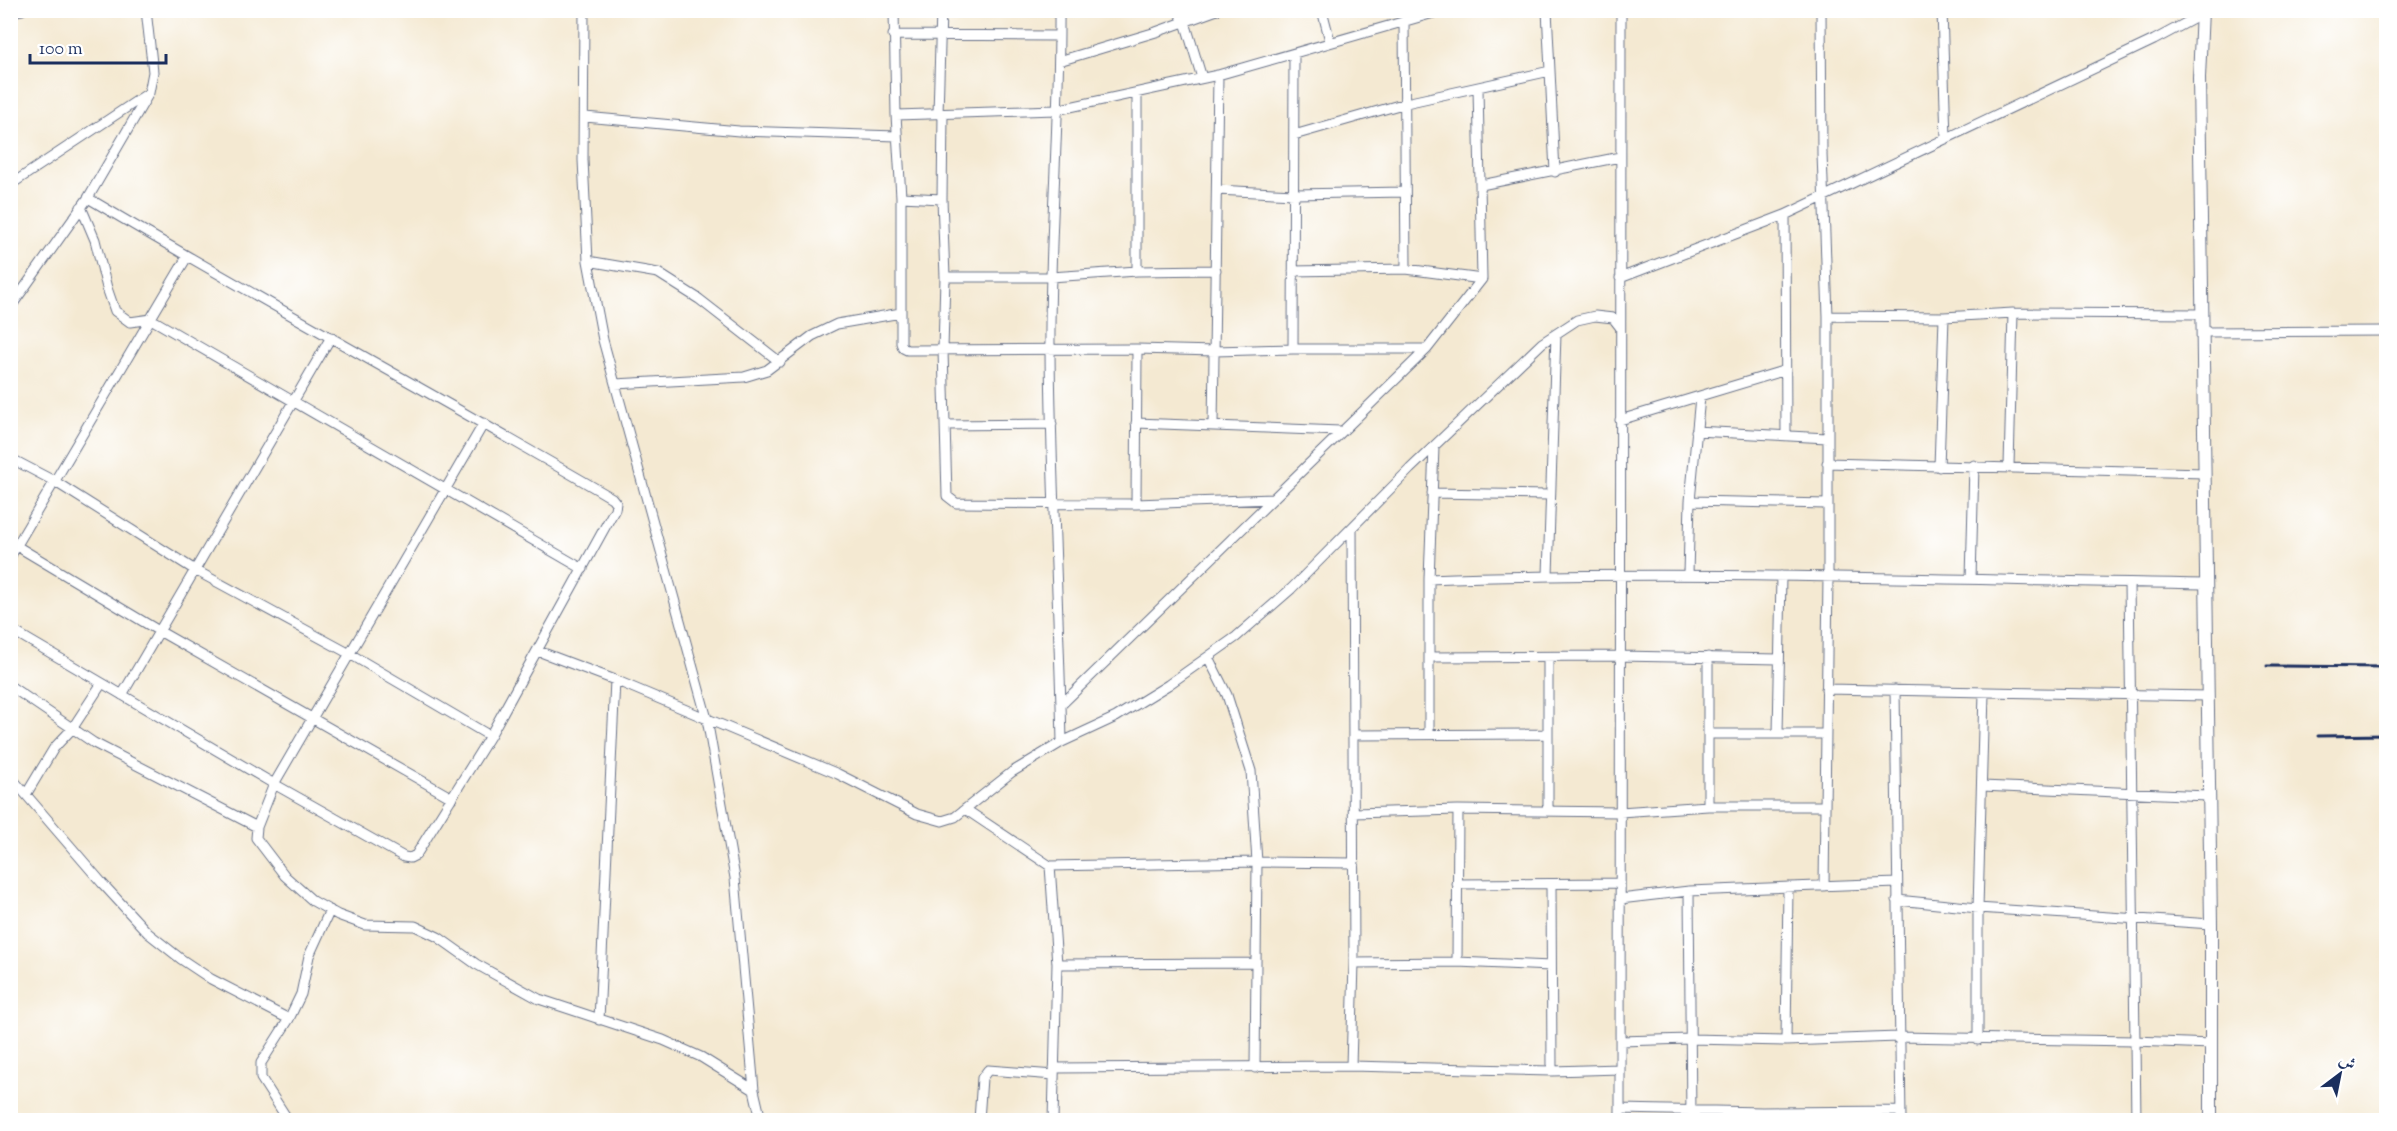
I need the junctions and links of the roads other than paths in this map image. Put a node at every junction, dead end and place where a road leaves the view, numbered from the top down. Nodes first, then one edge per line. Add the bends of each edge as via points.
1 (22, 10) edge
2 (146, 10) edge
3 (584, 10) edge
4 (894, 10) edge
5 (941, 10) edge
6 (1059, 10) edge
7 (1177, 10) edge
8 (1217, 10) edge
9 (1322, 10) edge
10 (1547, 10) edge
11 (1621, 10) edge
12 (1821, 10) edge
13 (1942, 10) edge
14 (2373, 10) edge
15 (1438, 11) edge
16 (2204, 11) edge
17 (10, 12) edge
18 (2386, 12) edge
19 (1404, 21) junction
20 (1185, 22) junction
21 (893, 35) junction
22 (940, 36) junction
23 (1059, 36) junction
24 (1330, 41) junction
25 (1294, 54) junction
26 (1059, 61) junction
27 (1550, 71) junction
28 (1218, 75) junction
29 (1202, 78) junction
30 (1478, 88) junction
31 (148, 93) junction
32 (1137, 93) junction
33 (1406, 103) junction
34 (1056, 110) junction
35 (941, 114) junction
36 (896, 115) junction
37 (585, 117) junction
38 (1294, 135) junction
39 (897, 136) junction
40 (1946, 139) junction
41 (1620, 157) junction
42 (1555, 172) junction
43 (10, 185) edge
44 (1481, 185) junction
45 (1217, 190) junction
46 (1405, 192) junction
47 (1294, 194) junction
48 (1823, 195) junction
49 (901, 197) junction
50 (88, 198) junction
51 (942, 199) junction
52 (81, 207) junction
53 (1785, 214) junction
54 (188, 257) junction
55 (588, 261) junction
56 (1406, 268) junction
57 (1216, 270) junction
58 (1137, 271) junction
59 (1293, 271) junction
60 (945, 277) junction
61 (1051, 277) junction
62 (1620, 278) junction
63 (1482, 279) junction
64 (10, 308) edge
65 (901, 313) junction
66 (2013, 313) junction
67 (2202, 314) junction
68 (1828, 316) junction
69 (1944, 317) junction
70 (151, 319) junction
71 (1620, 327) junction
72 (2386, 331) edge
73 (2203, 332) junction
74 (1556, 334) junction
75 (331, 337) junction
76 (1137, 349) junction
77 (1293, 349) junction
78 (1427, 349) junction
79 (943, 350) junction
80 (1050, 350) junction
81 (1215, 351) junction
82 (780, 362) junction
83 (1786, 370) junction
84 (615, 384) junction
85 (1700, 397) junction
86 (293, 401) junction
87 (1620, 420) junction
88 (484, 423) junction
89 (1136, 423) junction
90 (1052, 424) junction
91 (945, 425) junction
92 (1213, 426) junction
93 (1340, 431) junction
94 (1696, 431) junction
95 (1786, 434) junction
96 (1827, 438) junction
97 (1434, 447) junction
98 (10, 458) edge
99 (1827, 463) junction
100 (1974, 465) junction
101 (2009, 466) junction
102 (1939, 467) junction
103 (2204, 472) junction
104 (54, 481) junction
105 (446, 489) junction
106 (1432, 493) junction
107 (1550, 495) junction
108 (1273, 499) junction
109 (1690, 501) junction
110 (1053, 503) junction
111 (1136, 504) junction
112 (1827, 504) junction
113 (1352, 528) junction
114 (14, 544) edge
115 (10, 557) edge
116 (583, 569) junction
117 (195, 570) junction
118 (1688, 574) junction
119 (1548, 575) junction
120 (1620, 575) junction
121 (1781, 576) junction
122 (1828, 577) junction
123 (1429, 579) junction
124 (1971, 579) junction
125 (2129, 583) junction
126 (2205, 584) junction
127 (10, 629) edge
128 (159, 631) junction
129 (538, 651) junction
130 (350, 654) junction
131 (1620, 656) junction
132 (1208, 657) junction
133 (1430, 657) junction
134 (1548, 657) junction
135 (1708, 657) junction
136 (1779, 659) junction
137 (615, 680) junction
138 (102, 683) junction
139 (10, 686) edge
140 (1826, 689) junction
141 (1895, 690) junction
142 (1984, 693) junction
143 (122, 695) junction
144 (2130, 695) junction
145 (2208, 696) junction
146 (1061, 705) junction
147 (313, 717) junction
148 (707, 719) junction
149 (72, 729) junction
150 (1429, 734) junction
151 (1547, 734) junction
152 (1708, 734) junction
153 (1778, 734) junction
154 (1825, 734) junction
155 (1354, 735) junction
156 (490, 736) junction
157 (1062, 742) junction
158 (10, 776) edge
159 (274, 784) junction
160 (1982, 786) junction
161 (2132, 792) junction
162 (27, 794) junction
163 (2207, 796) junction
164 (452, 798) junction
165 (1708, 806) junction
166 (1824, 806) junction
167 (965, 809) junction
168 (1458, 810) junction
169 (1548, 811) junction
170 (1620, 812) junction
171 (1354, 813) junction
172 (257, 827) junction
173 (1257, 862) junction
174 (1354, 863) junction
175 (1050, 866) junction
176 (1620, 883) junction
177 (1897, 883) junction
178 (1457, 884) junction
179 (1551, 884) junction
180 (1824, 886) junction
181 (1788, 887) junction
182 (1689, 891) junction
183 (1620, 899) junction
184 (1897, 900) junction
185 (1978, 908) junction
186 (330, 910) junction
187 (2133, 918) junction
188 (2211, 924) junction
189 (1457, 962) junction
190 (1256, 963) junction
191 (1354, 963) junction
192 (1057, 964) junction
193 (1551, 966) junction
194 (289, 1019) junction
195 (599, 1020) junction
196 (1898, 1037) junction
197 (1690, 1039) junction
198 (1978, 1040) junction
199 (1620, 1041) junction
200 (1786, 1041) junction
201 (2135, 1041) junction
202 (2211, 1044) junction
203 (1351, 1066) junction
204 (1255, 1068) junction
205 (1620, 1069) junction
206 (1054, 1071) junction
207 (1552, 1071) junction
208 (754, 1090) junction
209 (1620, 1109) junction
210 (1691, 1110) junction
211 (1762, 1116) edge
212 (1901, 1116) edge
213 (288, 1120) edge
214 (761, 1120) edge
215 (979, 1120) edge
216 (1053, 1120) edge
217 (1620, 1120) edge
218 (1691, 1120) edge
219 (2136, 1120) edge
220 (2211, 1120) edge

1 - 17 street
2 - 31 street via 153,72
3 - 37 street
4 - 21 street
5 - 22 street
6 - 23 street
7 - 20 street
8 - 20 street
9 - 24 street
10 - 27 street
11 - 41 street
12 - 48 street
13 - 40 street
14 - 18 street
15 - 19 street
16 - 40 street via 2154,40
16 - 67 street via 2199,78
19 - 24 street
19 - 33 street
20 - 26 street
20 - 29 street
21 - 22 street
21 - 36 street
22 - 23 street
22 - 35 street
23 - 26 street
24 - 25 street
25 - 28 street
25 - 38 street
26 - 34 street
27 - 30 street
27 - 42 street
28 - 29 street
28 - 45 street
29 - 32 street
30 - 33 street
30 - 44 street
31 - 43 street
31 - 50 street
32 - 34 street
32 - 58 street
33 - 38 street
33 - 46 street
34 - 35 street
34 - 61 street
35 - 36 street
35 - 51 street
36 - 39 street
37 - 39 street via 740,131
37 - 55 street
38 - 47 street
39 - 49 street
40 - 48 street
41 - 42 street
41 - 62 street
42 - 44 street
44 - 63 street
45 - 47 street
45 - 57 street
46 - 47 street
46 - 56 street
47 - 59 street
48 - 53 street
48 - 68 street
49 - 51 street
49 - 65 street
50 - 52 street
50 - 54 street
51 - 60 street
52 - 64 street
52 - 70 street via 115,311 130,322
53 - 62 street
53 - 83 street
54 - 70 street
54 - 75 street
55 - 82 street via 658,273 699,299
55 - 84 street
56 - 59 street
56 - 63 street
57 - 58 street
57 - 81 street
58 - 61 street
59 - 77 street
60 - 61 street
60 - 79 street
61 - 80 street
62 - 71 street
63 - 78 street
65 - 79 street via 903,348
65 - 82 street via 837,324 812,336
66 - 67 street
66 - 69 street
66 - 101 street
67 - 73 street
68 - 69 street
68 - 96 street
69 - 102 street
70 - 86 street
70 - 104 street
71 - 74 street via 1613,318 1595,316 1577,320
71 - 87 street
72 - 73 street
73 - 103 street
74 - 97 street
74 - 107 street
75 - 86 street
75 - 88 street
76 - 80 street
76 - 81 street
76 - 89 street
77 - 78 street
77 - 81 street
78 - 93 street
79 - 80 street
79 - 91 street
80 - 90 street
81 - 92 street
82 - 84 street via 744,377
83 - 85 street
83 - 95 street
84 - 148 street
85 - 87 street
85 - 94 street
86 - 105 street
86 - 117 street
87 - 120 street
88 - 105 street
88 - 116 street via 616,503
89 - 92 street
89 - 111 street
90 - 91 street
90 - 110 street
91 - 110 street via 950,500
92 - 93 street
93 - 108 street
94 - 95 street
94 - 109 street
95 - 96 street
96 - 99 street
97 - 106 street
97 - 113 street
98 - 104 street
99 - 102 street
99 - 112 street
100 - 101 street
100 - 102 street
100 - 124 street
101 - 103 street
103 - 126 street
104 - 114 street
104 - 117 street
105 - 116 street
105 - 130 street
106 - 107 street
106 - 123 street
107 - 119 street
108 - 111 street
108 - 146 street
109 - 112 street
109 - 118 street
110 - 111 street
110 - 146 street
112 - 122 street
113 - 132 street via 1291,589
113 - 155 street
114 - 115 street
114 - 128 street
116 - 129 street
117 - 128 street
117 - 130 street
118 - 120 street
118 - 121 street
119 - 120 street
119 - 123 street
120 - 131 street
121 - 122 street
121 - 136 street
122 - 124 street
122 - 140 street
123 - 133 street
124 - 125 street
125 - 126 street
125 - 144 street
126 - 145 street
127 - 138 street
128 - 143 street
128 - 147 street
129 - 137 street
129 - 156 street
130 - 147 street
130 - 156 street
131 - 134 street
131 - 135 street
131 - 170 street
132 - 157 street via 1116,717
132 - 173 street via 1227,695 1251,771
133 - 134 street
133 - 150 street
134 - 151 street
135 - 136 street
135 - 152 street
136 - 153 street
137 - 148 street
137 - 195 street
138 - 143 street
138 - 149 street
139 - 149 street
140 - 141 street
140 - 154 street
141 - 142 street
141 - 177 street
142 - 144 street
142 - 160 street
143 - 159 street
144 - 145 street
144 - 161 street
145 - 163 street
146 - 157 street
147 - 159 street
147 - 164 street
148 - 167 street via 838,774 917,814 942,821
148 - 208 street via 735,879
149 - 162 street via 54,748
149 - 172 street
150 - 151 street
150 - 155 street
151 - 169 street
152 - 153 street
152 - 165 street
153 - 154 street
154 - 166 street
155 - 171 street
156 - 164 street
157 - 167 street via 1012,772
158 - 162 street
159 - 164 street via 411,858
159 - 172 street
160 - 161 street
160 - 185 street
161 - 163 street
161 - 187 street
162 - 194 street via 148,933 211,978
163 - 188 street
165 - 166 street
165 - 170 street
166 - 180 street
167 - 175 street
168 - 169 street
168 - 171 street
168 - 178 street
169 - 170 street
170 - 176 street
171 - 174 street
172 - 186 street via 256,838 285,876 313,901
173 - 174 street
173 - 175 street
173 - 190 street
174 - 191 street
175 - 192 street
176 - 179 street
176 - 183 street
177 - 180 street
177 - 184 street
178 - 179 street
178 - 189 street
179 - 193 street
180 - 181 street
181 - 182 street
181 - 200 street
182 - 183 street
182 - 197 street
183 - 199 street
184 - 185 street
184 - 196 street
185 - 187 street
185 - 198 street
186 - 194 street via 309,956 301,994
186 - 195 street via 364,925 415,926 539,999
187 - 188 street
187 - 201 street
188 - 202 street
189 - 191 street
189 - 193 street
190 - 192 street
190 - 204 street
191 - 203 street
192 - 206 street
193 - 207 street
194 - 213 street via 260,1070 261,1078
195 - 208 street via 663,1040 701,1057
196 - 198 street
196 - 200 street
196 - 212 street
197 - 199 street
197 - 200 street
197 - 210 street
198 - 201 street
199 - 205 street
201 - 202 street
201 - 219 street
202 - 220 street
203 - 204 street
203 - 207 street
204 - 206 street
205 - 207 street
205 - 209 street
206 - 215 street via 988,1070 982,1078
206 - 216 street
208 - 214 street
209 - 210 street
209 - 217 street
210 - 211 street
210 - 218 street
211 - 212 street

